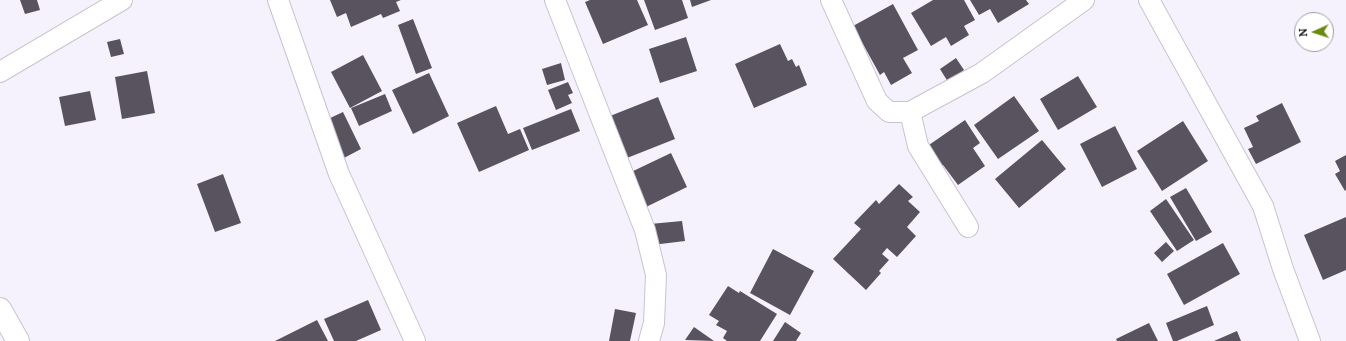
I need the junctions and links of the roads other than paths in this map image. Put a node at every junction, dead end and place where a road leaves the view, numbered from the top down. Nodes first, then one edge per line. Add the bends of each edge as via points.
1 (122, 0) edge
2 (278, 0) edge
3 (555, 0) edge
4 (831, 0) edge
5 (1084, 0) edge
6 (1149, 0) edge
7 (0, 72) edge
8 (910, 112) junction
9 (968, 227) dead end
10 (0, 309) edge
11 (18, 341) edge
12 (415, 341) edge
13 (649, 341) edge
14 (1310, 341) edge

1 - 7 street
2 - 12 street via 339,174
3 - 13 street via 645,230 656,275 654,323
4 - 8 street via 877,101 889,112
5 - 8 street via 982,73
6 - 14 street via 1263,206
8 - 9 street via 918,146
10 - 11 highway

